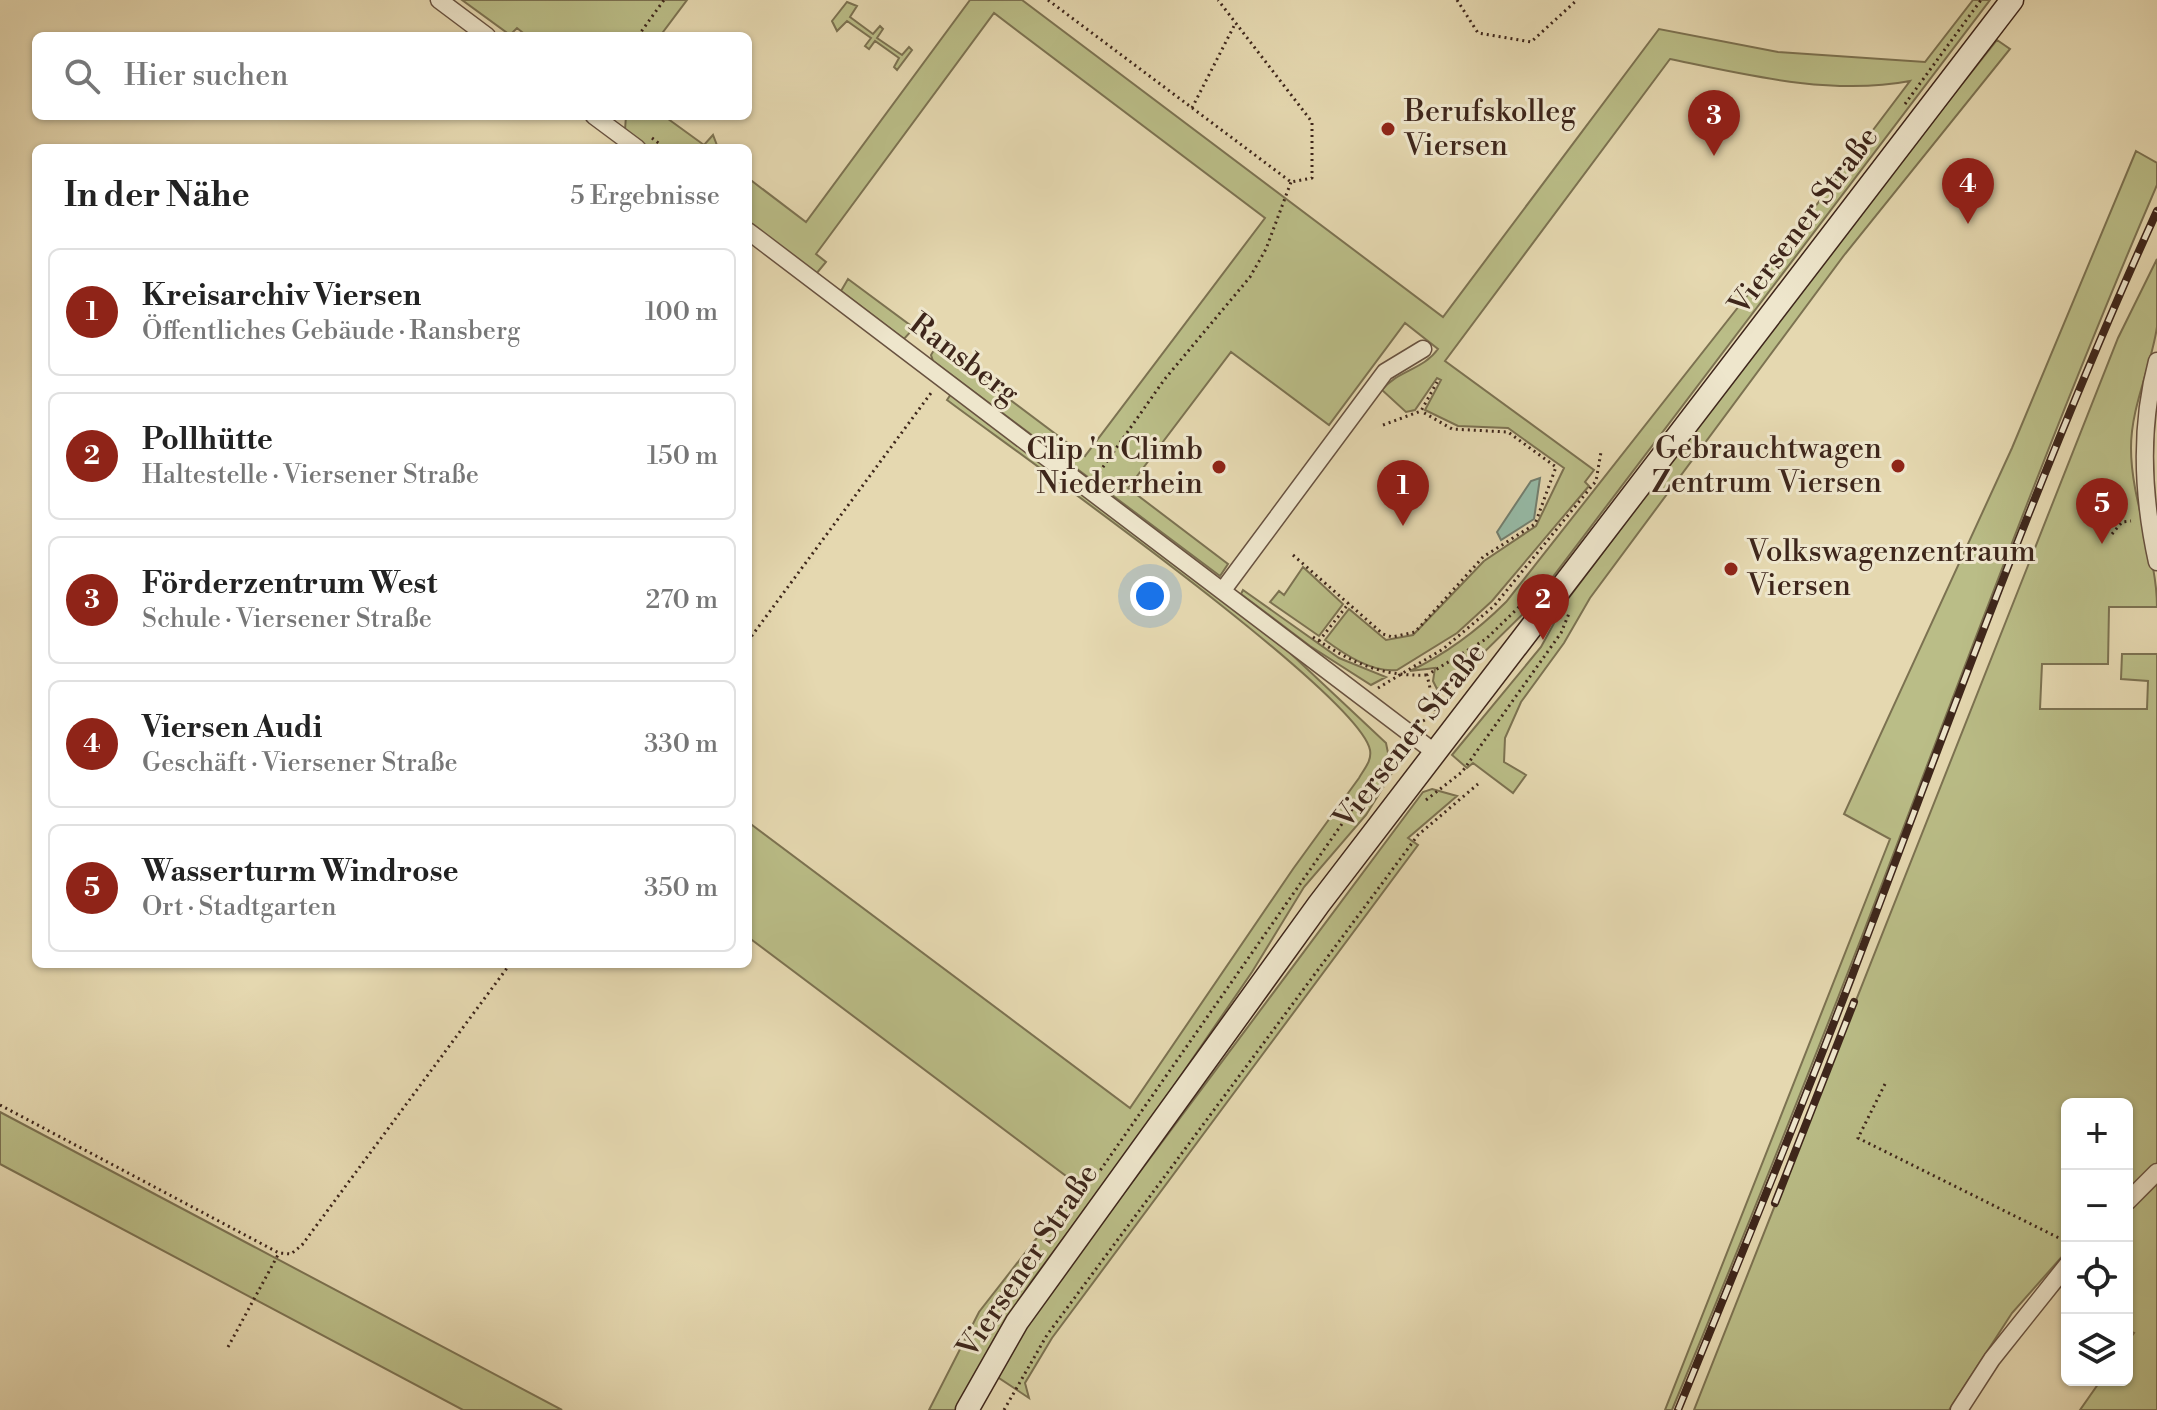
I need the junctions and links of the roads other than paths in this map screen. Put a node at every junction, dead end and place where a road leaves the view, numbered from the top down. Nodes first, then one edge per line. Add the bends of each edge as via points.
1 (439, 0) edge
2 (2012, 0) edge
3 (482, 32) edge
4 (599, 120) edge
5 (632, 144) edge
6 (752, 234) edge
7 (1423, 349) dead end
8 (2157, 361) edge
9 (2157, 562) edge
10 (1223, 590) junction
11 (1433, 751) junction
12 (2157, 1172) edge
13 (2133, 1196) edge
14 (2061, 1273) edge
15 (967, 1410) edge
16 (1959, 1410) edge

1 - 3 street
2 - 11 main road, Viersener Straße
4 - 5 street
6 - 10 street, Ransberg
7 - 10 street via 1385,372
8 - 9 street via 2143,437 2148,519
10 - 11 street, Ransberg
11 - 15 main road, Viersener Straße via 1044,1283
12 - 13 street
14 - 16 street

